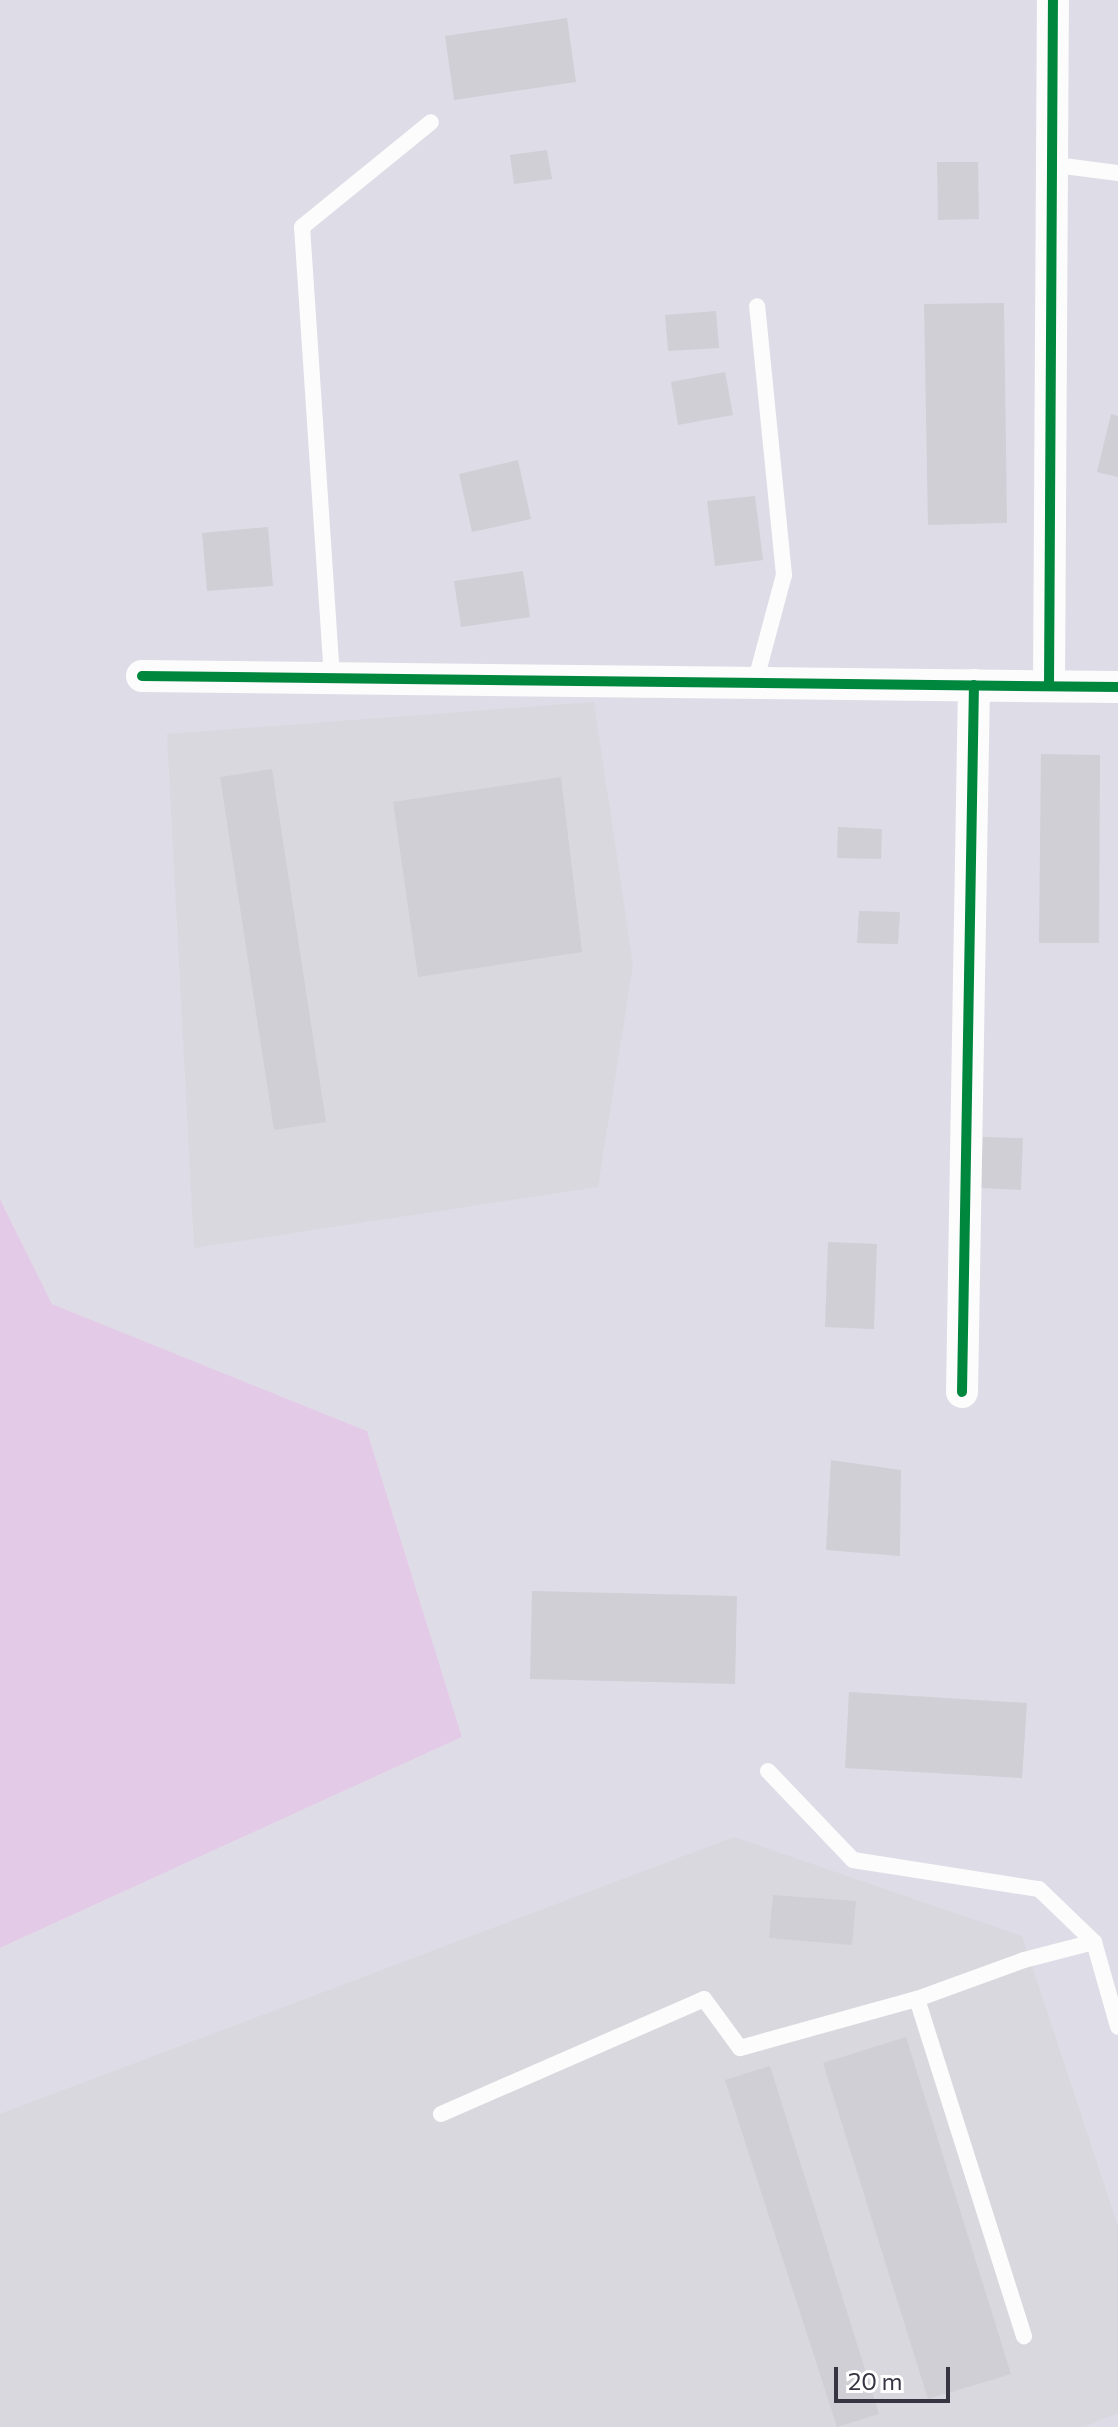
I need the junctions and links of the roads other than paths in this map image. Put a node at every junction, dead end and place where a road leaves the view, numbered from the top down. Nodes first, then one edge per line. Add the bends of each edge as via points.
1 (1053, 0) edge
2 (431, 122) dead end
3 (1056, 165) junction
4 (1118, 173) edge
5 (757, 306) dead end
6 (142, 676) dead end
7 (332, 678) junction
8 (755, 683) junction
9 (974, 685) junction
10 (1049, 686) junction
11 (1118, 687) edge
12 (962, 1392) dead end
13 (768, 1771) dead end
14 (1094, 1942) junction
15 (917, 1999) junction
16 (1118, 2027) edge
17 (441, 2114) dead end
18 (1024, 2336) dead end

1 - 3 street
2 - 7 lane via 302,227
3 - 4 lane
3 - 10 street
5 - 8 lane via 784,575
6 - 7 street
7 - 8 street
8 - 9 street
9 - 10 street
9 - 12 street
10 - 11 street
13 - 14 lane via 853,1860 1039,1889
14 - 15 lane via 1024,1960
14 - 16 lane
15 - 17 lane via 740,2048 704,1999
15 - 18 lane

